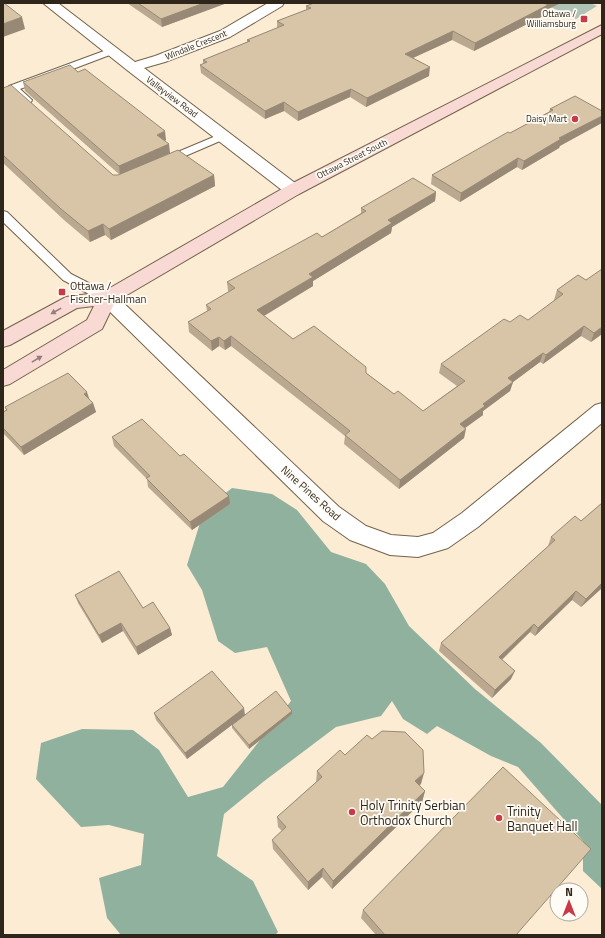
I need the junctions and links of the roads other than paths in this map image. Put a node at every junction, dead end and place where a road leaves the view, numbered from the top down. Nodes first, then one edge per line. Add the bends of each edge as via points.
1 (50, 3) edge
2 (277, 3) edge
3 (602, 30) edge
4 (112, 51) junction
5 (132, 66) junction
6 (37, 109) edge
7 (223, 136) junction
8 (154, 166) edge
9 (293, 190) junction
10 (3, 215) edge
11 (107, 298) junction
12 (3, 340) edge
13 (3, 379) edge
14 (602, 411) edge

1 - 4 street, Valleyview Road
2 - 5 street, Windale Crescent via 225,34 160,59
3 - 9 main road, Ottawa Street South
4 - 5 street, Valleyview Road
4 - 6 lane via 13,88
5 - 7 street, Valleyview Road
7 - 8 lane
7 - 9 street, Valleyview Road
9 - 11 main road, Ottawa Street South
10 - 11 lane via 67,277
11 -> 12 main road, Ottawa Street South via 73,302
13 -> 11 main road via 95,324
11 - 14 street, Nine Pines Road via 331,514 358,533 390,545 418,547 440,541 470,520

